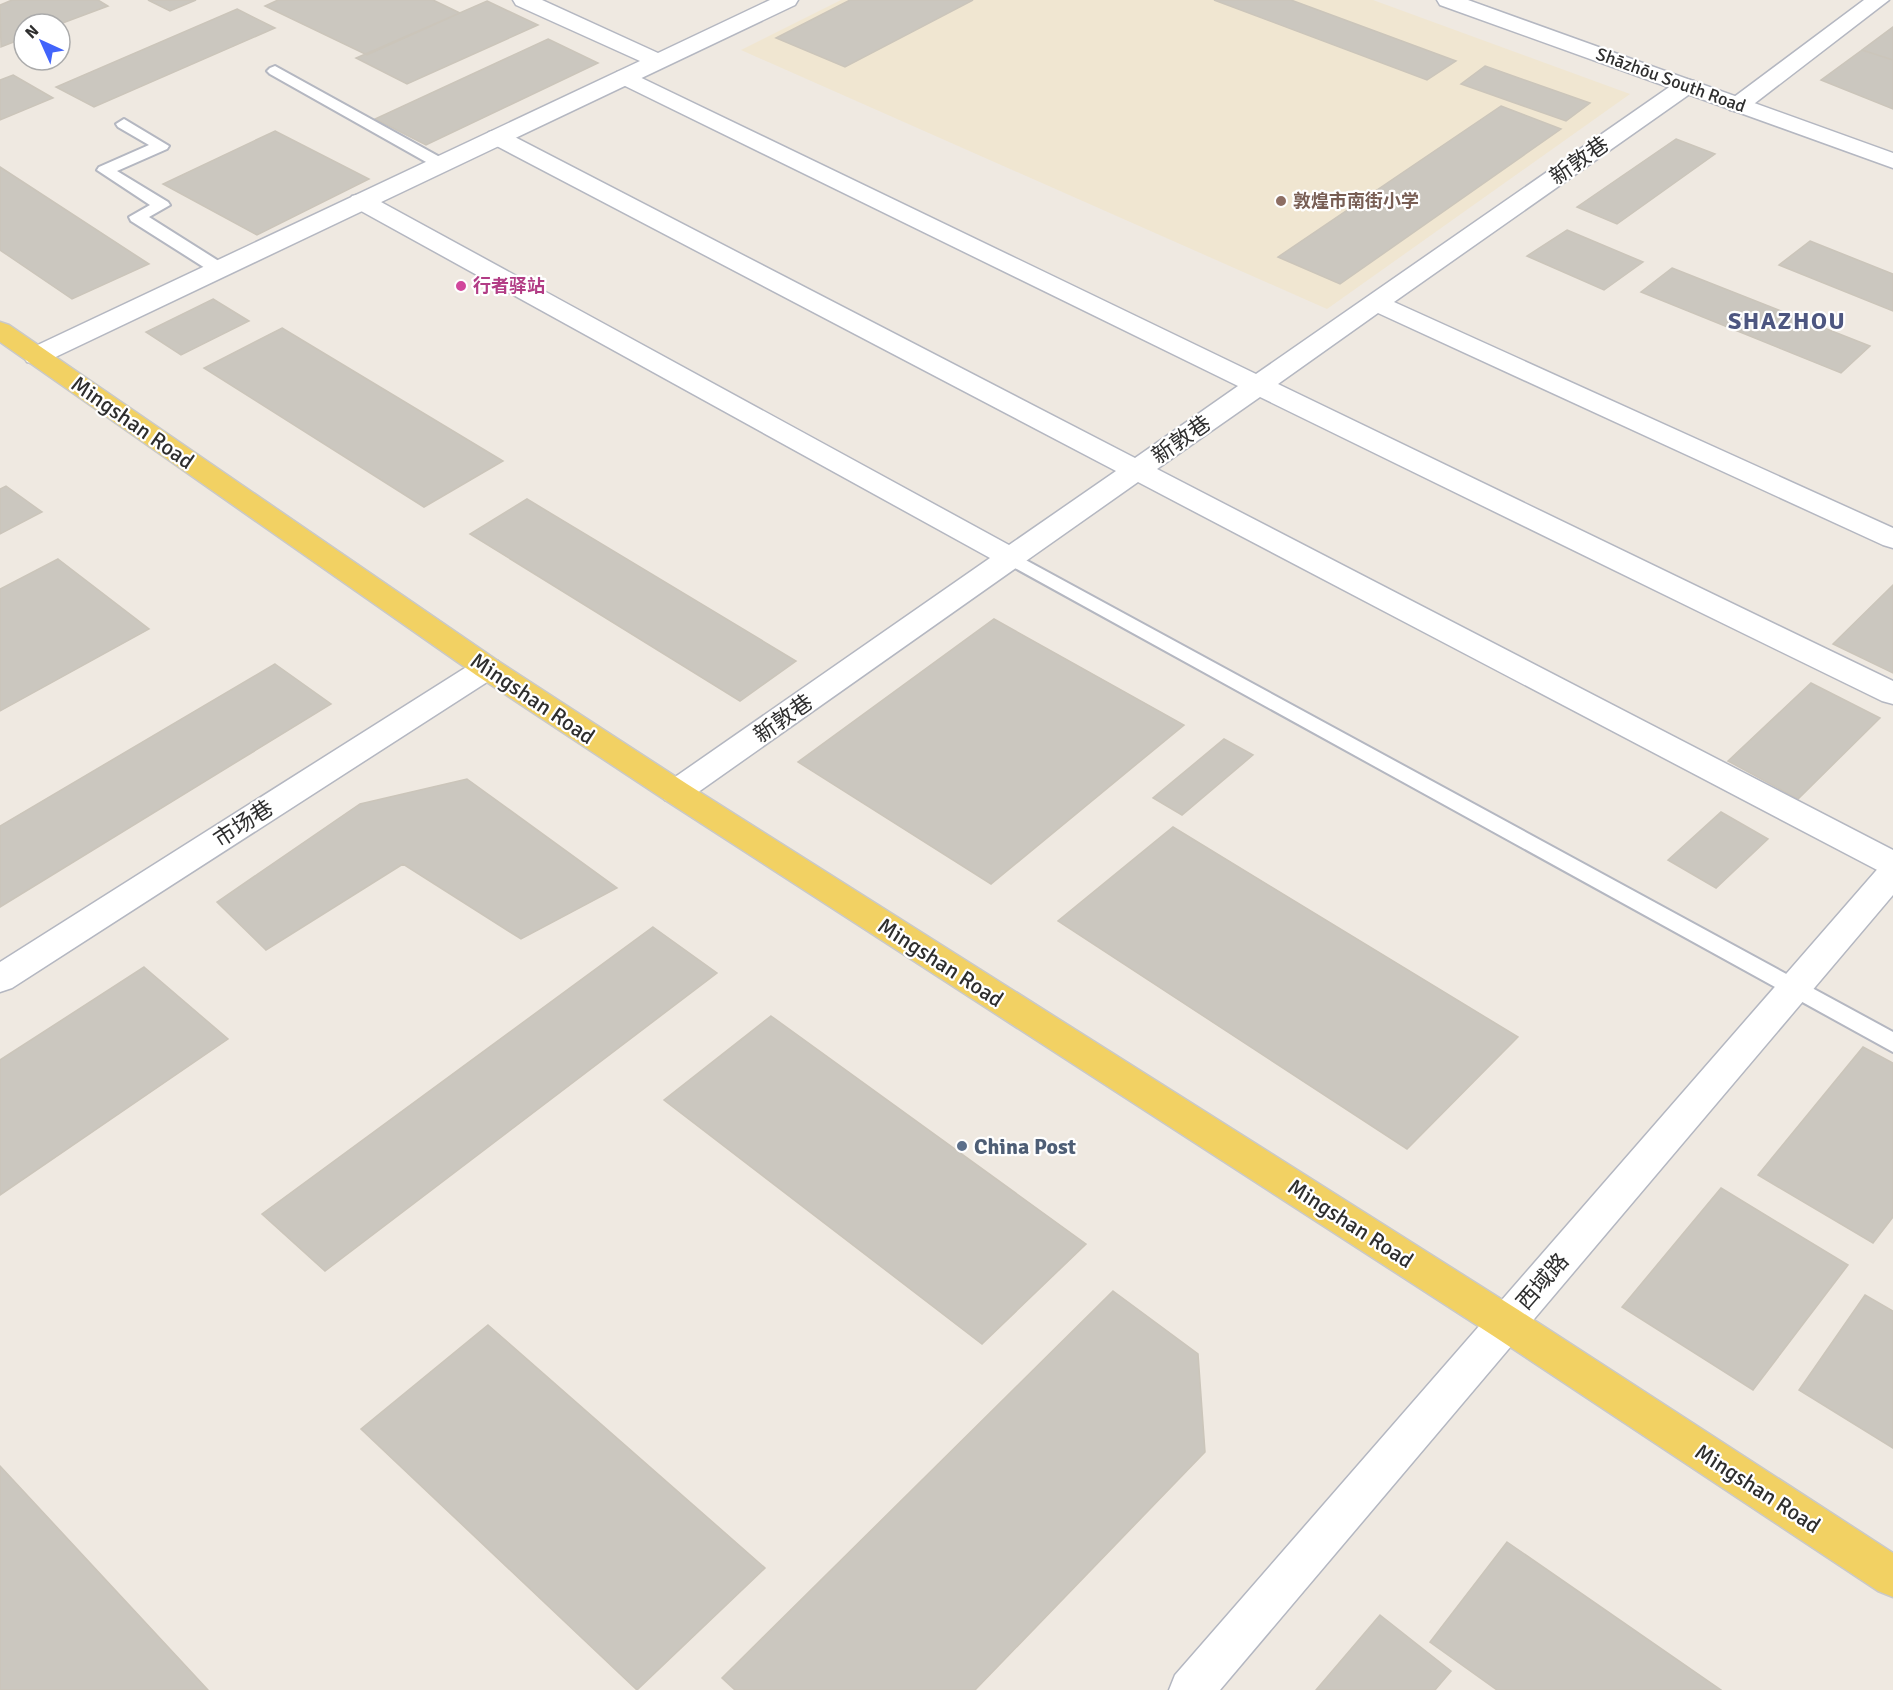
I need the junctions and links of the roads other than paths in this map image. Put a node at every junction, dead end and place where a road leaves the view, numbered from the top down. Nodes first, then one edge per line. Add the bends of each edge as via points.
1 (524, 0) edge
2 (787, 0) edge
3 (1449, 0) edge
4 (1878, 0) edge
5 (658, 61) junction
6 (275, 71) dead end
7 (625, 77) junction
8 (1686, 86) junction
9 (1738, 105) junction
10 (124, 124) dead end
11 (497, 137) junction
12 (1893, 161) edge
13 (441, 164) junction
14 (362, 201) junction
15 (219, 269) junction
16 (1376, 303) junction
17 (0, 330) edge
18 (36, 356) junction
19 (1258, 385) junction
20 (1136, 471) junction
21 (1893, 539) edge
22 (1011, 558) junction
23 (487, 668) junction
24 (1893, 694) edge
25 (676, 792) junction
26 (1893, 864) edge
27 (1893, 873) edge
28 (0, 979) edge
29 (1793, 989) junction
30 (1893, 1043) edge
31 (1506, 1323) junction
32 (1893, 1577) edge
33 (1191, 1690) edge

1 - 5 street
2 - 5 street
3 - 8 street, Shāzhōu South Road
4 - 9 street
5 - 7 street
6 - 13 lane
7 - 11 street
7 - 19 street
8 - 9 street, Shāzhōu South Road
8 - 16 street, 新敦巷
9 - 12 street, Shāzhōu South Road
10 - 15 lane via 161,146 105,170 162,205 137,217
11 - 13 street
11 - 20 street
13 - 14 street
14 - 15 street
14 - 22 street
15 - 18 street
16 - 19 street, 新敦巷
16 - 21 street
17 - 18 main road, Mingshan Road
18 - 23 main road, Mingshan Road
19 - 20 street, 新敦巷
19 - 24 street
20 - 22 street, 新敦巷
20 - 26 street
22 - 25 street, 新敦巷
22 - 29 lane
23 - 25 main road, Mingshan Road
23 - 28 street, 市场巷
25 - 31 main road, Mingshan Road
27 - 29 street, 西域路
29 - 30 lane
29 - 31 street, 西域路
31 - 32 main road, Mingshan Road
31 - 33 street, 西域路

